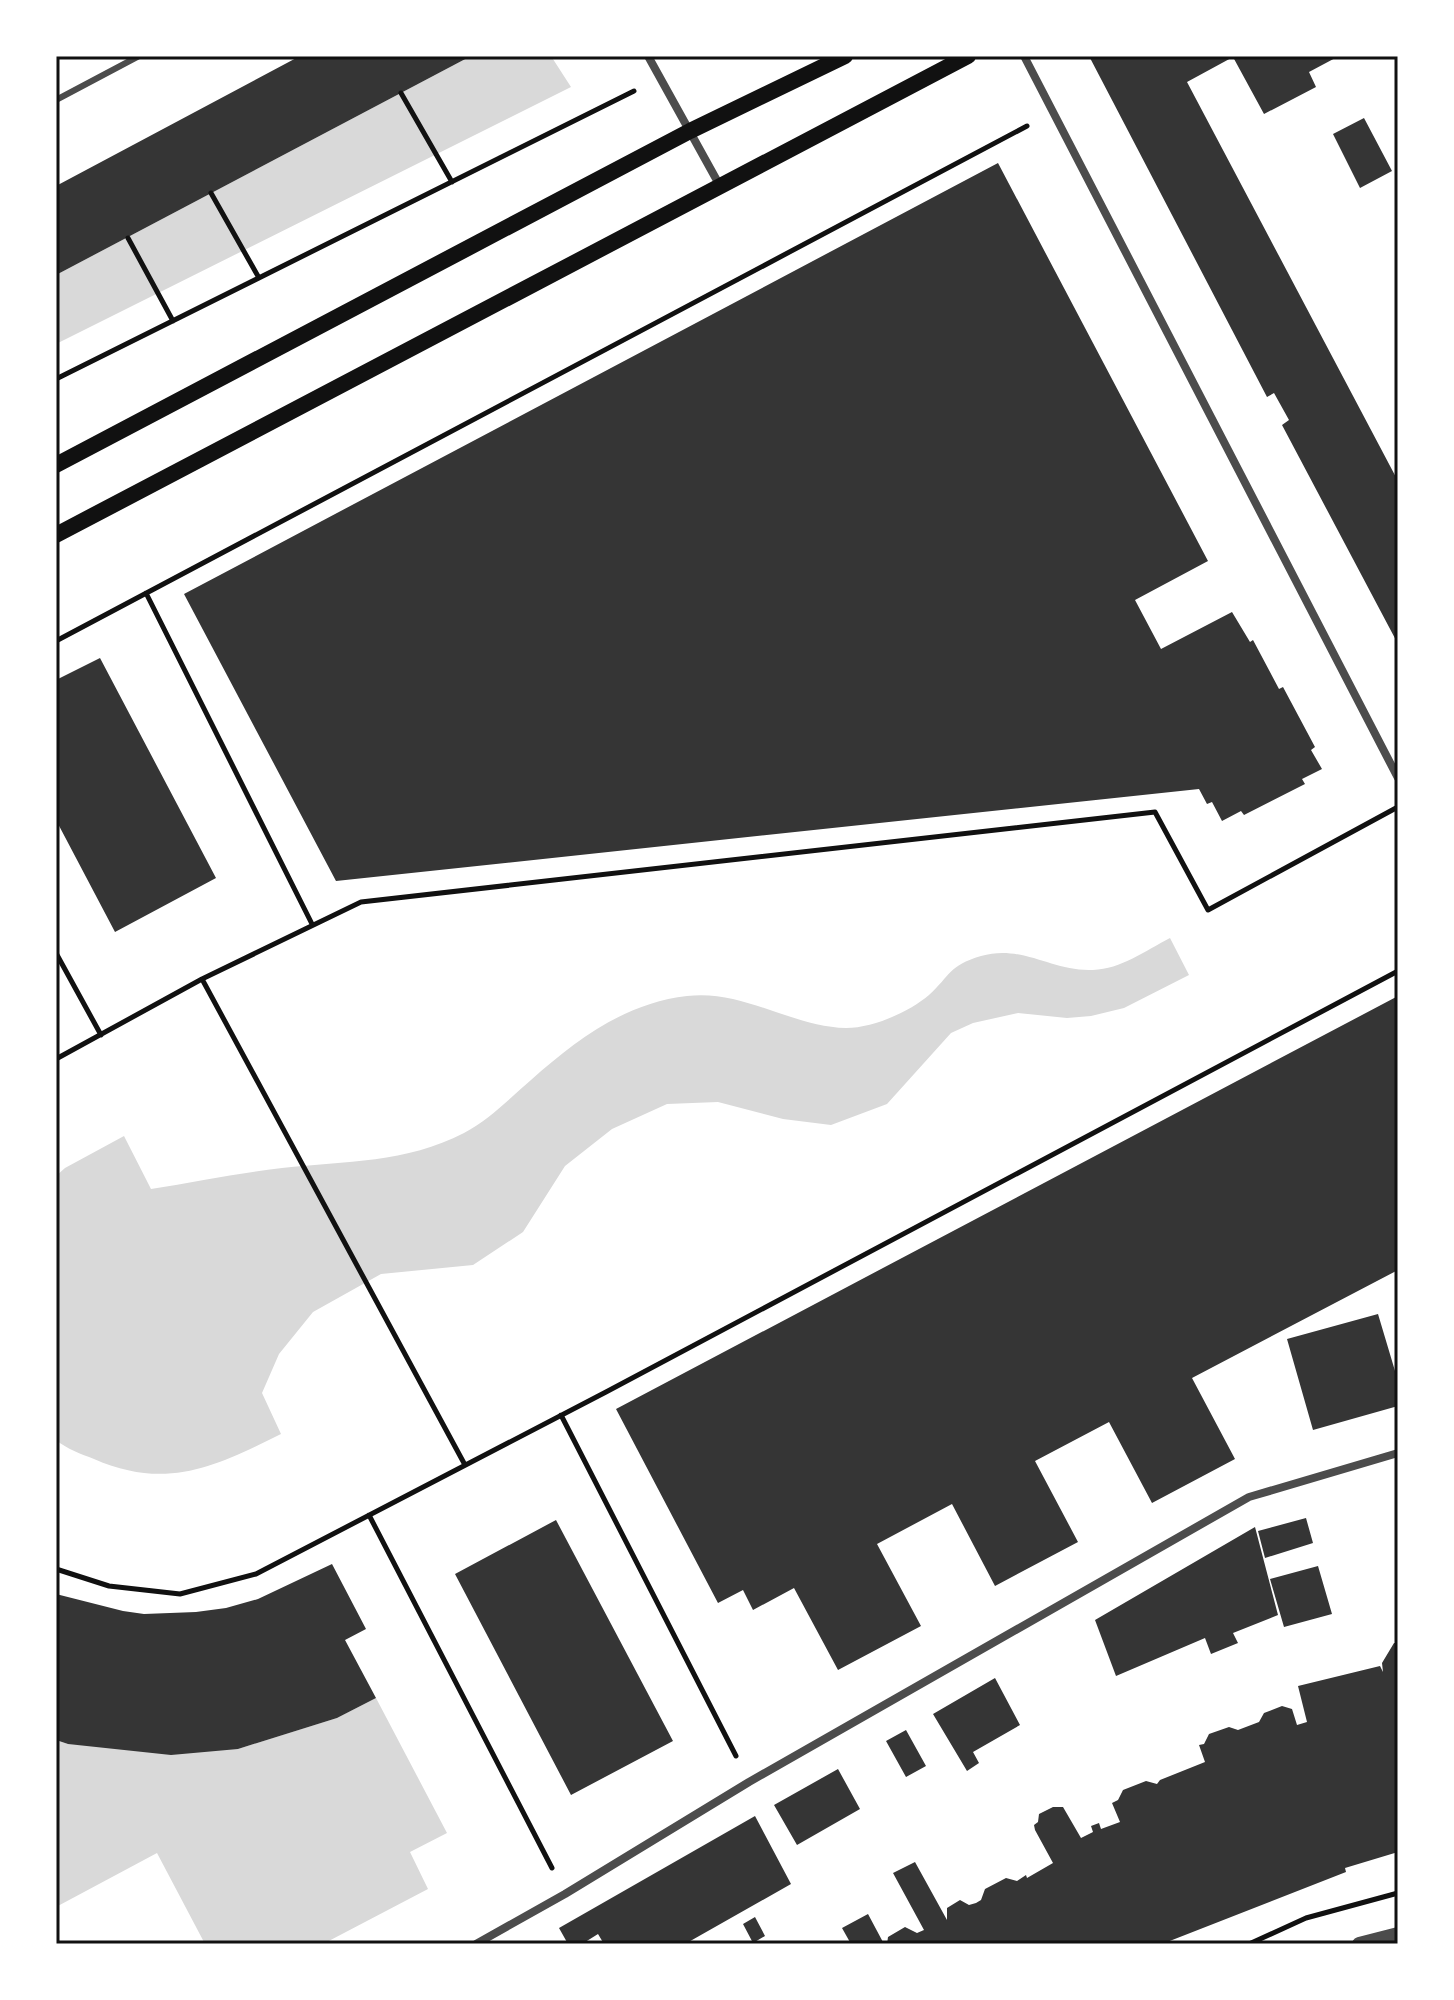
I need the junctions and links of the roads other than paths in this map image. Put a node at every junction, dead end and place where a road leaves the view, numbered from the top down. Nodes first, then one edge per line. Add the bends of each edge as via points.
1 (139, 56) edge
2 (648, 56) edge
3 (845, 56) edge
4 (968, 56) edge
5 (1024, 56) edge
6 (56, 100) edge
7 (690, 131) junction
8 (720, 187) junction
9 (56, 465) edge
10 (56, 535) edge
11 (1398, 778) edge
12 (1398, 1453) edge
13 (1398, 1934) edge
14 (476, 1944) edge
15 (1359, 1944) edge

1 - 6 lane
2 - 7 street
3 - 7 main road
4 - 8 main road
5 - 11 street
7 - 8 street
7 - 9 main road
8 - 10 main road
12 - 14 street via 1249,1497
13 - 15 street

